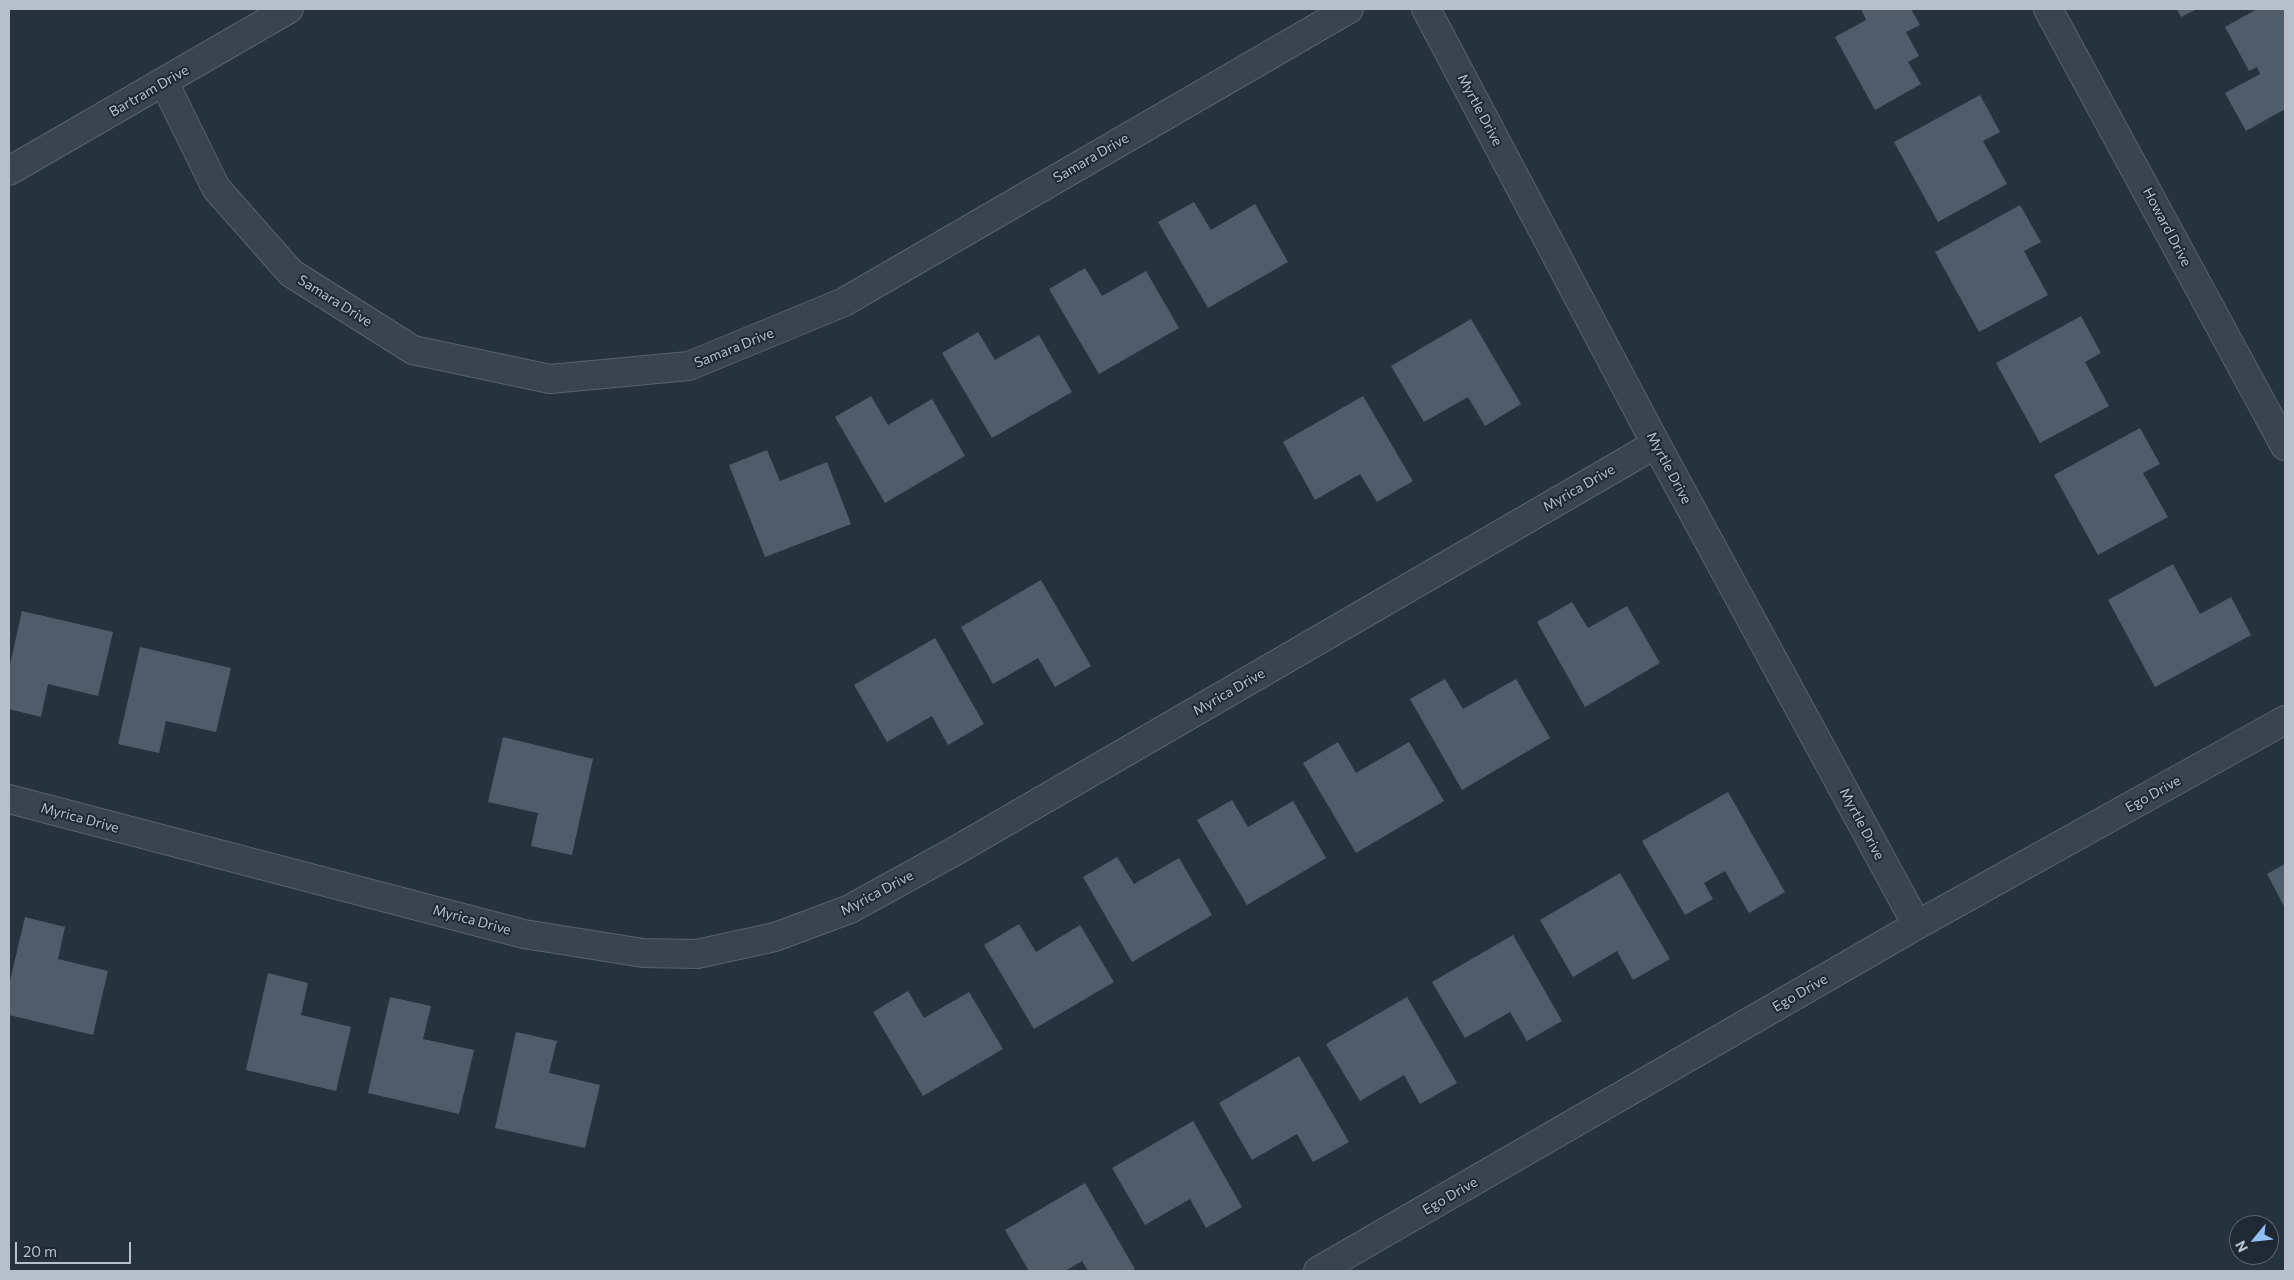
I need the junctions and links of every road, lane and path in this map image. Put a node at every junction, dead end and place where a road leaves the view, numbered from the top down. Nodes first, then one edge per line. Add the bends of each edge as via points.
1 (289, 9) edge
2 (1349, 9) edge
3 (1426, 9) edge
4 (2048, 9) edge
5 (164, 82) junction
6 (9, 171) edge
7 (1656, 444) junction
8 (2285, 446) edge
9 (2285, 720) edge
10 (9, 799) edge
11 (1917, 925) junction
12 (1318, 1271) edge

1 - 5 street, Bartram Drive
2 - 5 street, Samara Drive via 844,302 689,366 550,379 414,350 291,273 216,188
3 - 7 street, Myrtle Drive
4 - 8 street, Howard Drive
5 - 6 street, Bartram Drive
7 - 10 street, Myrica Drive via 955,851 850,909 775,938 697,954 643,953 524,934
7 - 11 street, Myrtle Drive
9 - 11 street, Ego Drive
11 - 12 street, Ego Drive

